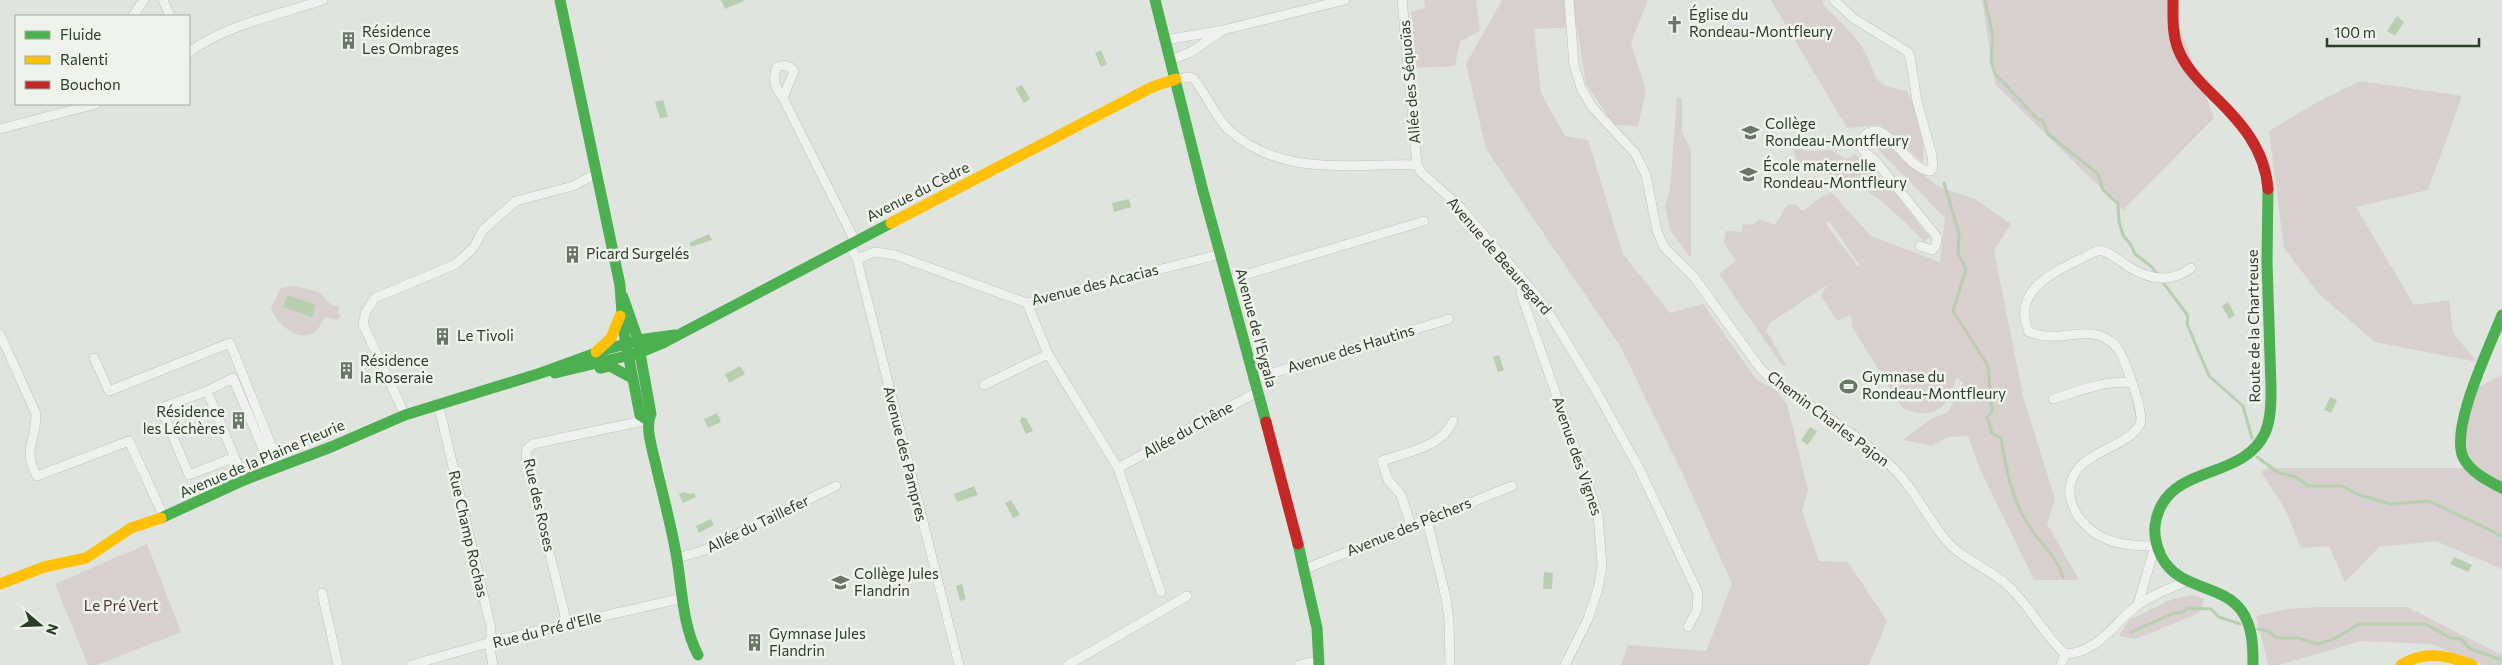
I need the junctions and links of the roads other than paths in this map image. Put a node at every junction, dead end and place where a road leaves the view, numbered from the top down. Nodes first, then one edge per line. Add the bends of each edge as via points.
1 (144, 0) edge
2 (163, 0) edge
3 (323, 0) edge
4 (560, 0) edge
5 (1155, 0) edge
6 (1345, 0) edge
7 (1402, 0) edge
8 (1569, 0) edge
9 (1834, 0) edge
10 (2173, 0) edge
11 (134, 15) edge
12 (170, 15) edge
13 (1223, 30) junction
14 (1166, 40) junction
15 (190, 51) edge
16 (1172, 60) junction
17 (1176, 79) junction
18 (783, 98) dead end
19 (92, 105) edge
20 (0, 129) edge
21 (1417, 165) junction
22 (596, 174) junction
23 (1424, 221) dead end
24 (852, 242) junction
25 (1920, 246) dead end
26 (1221, 254) junction
27 (857, 259) junction
28 (2192, 268) dead end
29 (1519, 275) junction
30 (1228, 280) junction
31 (623, 297) junction
32 (1027, 303) junction
33 (621, 314) junction
34 (2502, 315) edge
35 (1449, 319) dead end
36 (0, 334) edge
37 (633, 349) junction
38 (1048, 354) junction
39 (593, 355) junction
40 (94, 358) dead end
41 (573, 370) junction
42 (541, 373) junction
43 (632, 378) junction
44 (1253, 379) junction
45 (2131, 383) junction
46 (984, 385) dead end
47 (207, 391) junction
48 (1257, 392) junction
49 (2053, 400) dead end
50 (438, 403) junction
51 (405, 415) junction
52 (648, 420) junction
53 (1453, 421) dead end
54 (234, 458) junction
55 (1118, 468) junction
56 (276, 469) junction
57 (244, 480) junction
58 (836, 486) dead end
59 (1512, 486) dead end
60 (2502, 488) edge
61 (164, 517) junction
62 (1426, 520) junction
63 (1411, 526) junction
64 (2155, 546) junction
65 (678, 562) junction
66 (1305, 569) junction
67 (2187, 581) junction
68 (0, 584) edge
69 (1161, 592) dead end
70 (322, 593) dead end
71 (1187, 596) dead end
72 (683, 598) junction
73 (2138, 604) junction
74 (567, 624) junction
75 (1688, 628) dead end
76 (491, 644) junction
77 (2065, 654) junction
78 (699, 660) edge
79 (2459, 662) edge
80 (1319, 663) edge
81 (338, 665) edge
82 (411, 665) edge
83 (493, 665) edge
84 (958, 665) edge
85 (1068, 665) edge
86 (1299, 665) edge
87 (1450, 665) edge
88 (1565, 665) edge
89 (2061, 665) edge
90 (2253, 665) edge
91 (2401, 665) edge
92 (2472, 665) edge

1 - 11 street
2 - 12 street
3 - 15 street via 234,28
4 - 22 street
5 - 14 street, Avenue de l'Eygala
6 - 13 street
7 - 21 street, Allée des Séquoïas
8 - 77 street, Chemin Charles Pajon via 1574,65 1581,88 1592,107 1635,153 1646,175 1657,231 1664,247 1694,277 1760,368 1778,384 1834,420 1890,465 1906,481 1945,539 2018,595 2053,643
9 - 25 street via 1853,18 1908,52 1910,57 1917,101 1932,156 1931,171 1912,165 1888,136 1880,132 1866,134 1860,146 1937,237 1932,250
10 - 64 street, Route de la Chartreuse via 2172,26 2184,60 2204,87 2252,137 2265,166 2271,406 2263,436 2249,453 2232,463 2190,478 2170,492 2157,519
13 - 14 street
13 - 16 street via 1191,52
14 - 16 street, Avenue de l'Eygala
16 - 17 street, Avenue de l'Eygala
17 - 21 street via 1189,76 1194,79 1228,128 1258,150 1283,161
17 - 24 street, Avenue du Cèdre via 1152,87
17 - 26 street, Avenue de l'Eygala via 1205,202
18 - 24 street, Avenue des Pampres
19 - 20 street
21 - 29 street, Avenue de Beauregard via 1459,206
22 - 31 street
22 - 51 street via 573,186 516,201 483,230 474,247 456,264 374,298 366,310 363,324
23 - 30 street
24 - 27 street, Avenue des Pampres
24 - 37 street, Avenue du Cèdre via 663,344
26 - 30 street, Avenue de l'Eygala
26 - 32 street, Avenue des Acacias
27 - 32 street, Avenue des Acacias via 875,252 895,255
27 - 84 street, Avenue des Pampres
28 - 45 street via 2173,278 2156,278 2098,250 2035,286 2027,296 2024,321 2029,332 2048,336 2097,333 2116,346
29 - 75 street, Avenue de Beauregard via 1552,318 1595,389 1670,531 1698,592 1697,610
29 - 88 street, Avenue des Vignes via 1522,297 1598,514 1602,566 1598,589
30 - 44 street, Avenue de l'Eygala
31 - 33 street
31 - 37 street via 629,306
32 - 38 street
33 - 37 street
33 - 39 street, Avenue de la Plaine Fleurie via 611,338
34 - 60 street via 2468,404 2461,426 2460,444 2463,458 2469,466
35 - 44 street, Avenue des Hautins
36 - 61 street via 36,414 36,428 28,456 37,476 129,441
37 - 39 street, Avenue de la Plaine Fleurie
37 - 41 street, Avenue de la Plaine Fleurie
37 - 43 street
37 - 52 street via 651,414
38 - 46 street
38 - 55 street
39 - 42 street, Avenue de la Plaine Fleurie
40 - 56 street via 109,391 230,343
41 - 42 street, Avenue de la Plaine Fleurie
41 - 43 street, Avenue de la Plaine Fleurie via 582,372 610,366
42 - 50 street, Avenue de la Plaine Fleurie
43 - 52 street via 640,415
44 - 48 street, Avenue de l'Eygala
45 - 49 street via 2101,386
45 - 64 street via 2142,418 2140,426 2080,468 2074,474 2070,495 2077,514 2090,530 2100,536 2120,544
47 - 54 street
47 - 54 street via 161,408 189,475
47 - 56 street via 233,378
48 - 55 street, Allée du Chêne
48 - 66 street, Avenue de l'Eygala
50 - 51 street, Avenue de la Plaine Fleurie
50 - 76 street, Rue Champ Rochas via 487,612
51 - 56 street, Avenue de la Plaine Fleurie
52 - 65 street
52 - 74 street, Rue des Roses via 533,444 527,449 526,456
53 - 63 street via 1449,431 1435,442 1382,461 1388,480 1401,495
54 - 57 street
55 - 69 street
56 - 57 street, Avenue de la Plaine Fleurie
57 - 61 street, Avenue de la Plaine Fleurie
58 - 65 street, Allée du Taillefer
59 - 62 street, Avenue des Pêchers
61 - 68 street, Avenue de la Plaine Fleurie via 118,535 86,558 44,567
62 - 63 street, Avenue des Pêchers
62 - 87 street via 1446,598
63 - 66 street, Avenue des Pêchers
64 - 67 street via 2168,565
64 - 73 street
65 - 72 street
65 - 78 street via 693,606
66 - 80 street, Avenue de l'Eygala via 1317,628
67 - 73 street
67 - 90 street via 2219,593 2241,610 2251,631
70 - 81 street
71 - 85 street
72 - 74 street, Rue du Pré d'Elle
72 - 78 street
73 - 77 street via 2100,641 2085,650
74 - 76 street, Rue du Pré d'Elle
76 - 82 street, Rue du Pré d'Elle
76 - 83 street, Rue Champ Rochas
77 - 89 street
79 - 91 street via 2442,654 2424,654
79 - 92 street
80 - 86 street

